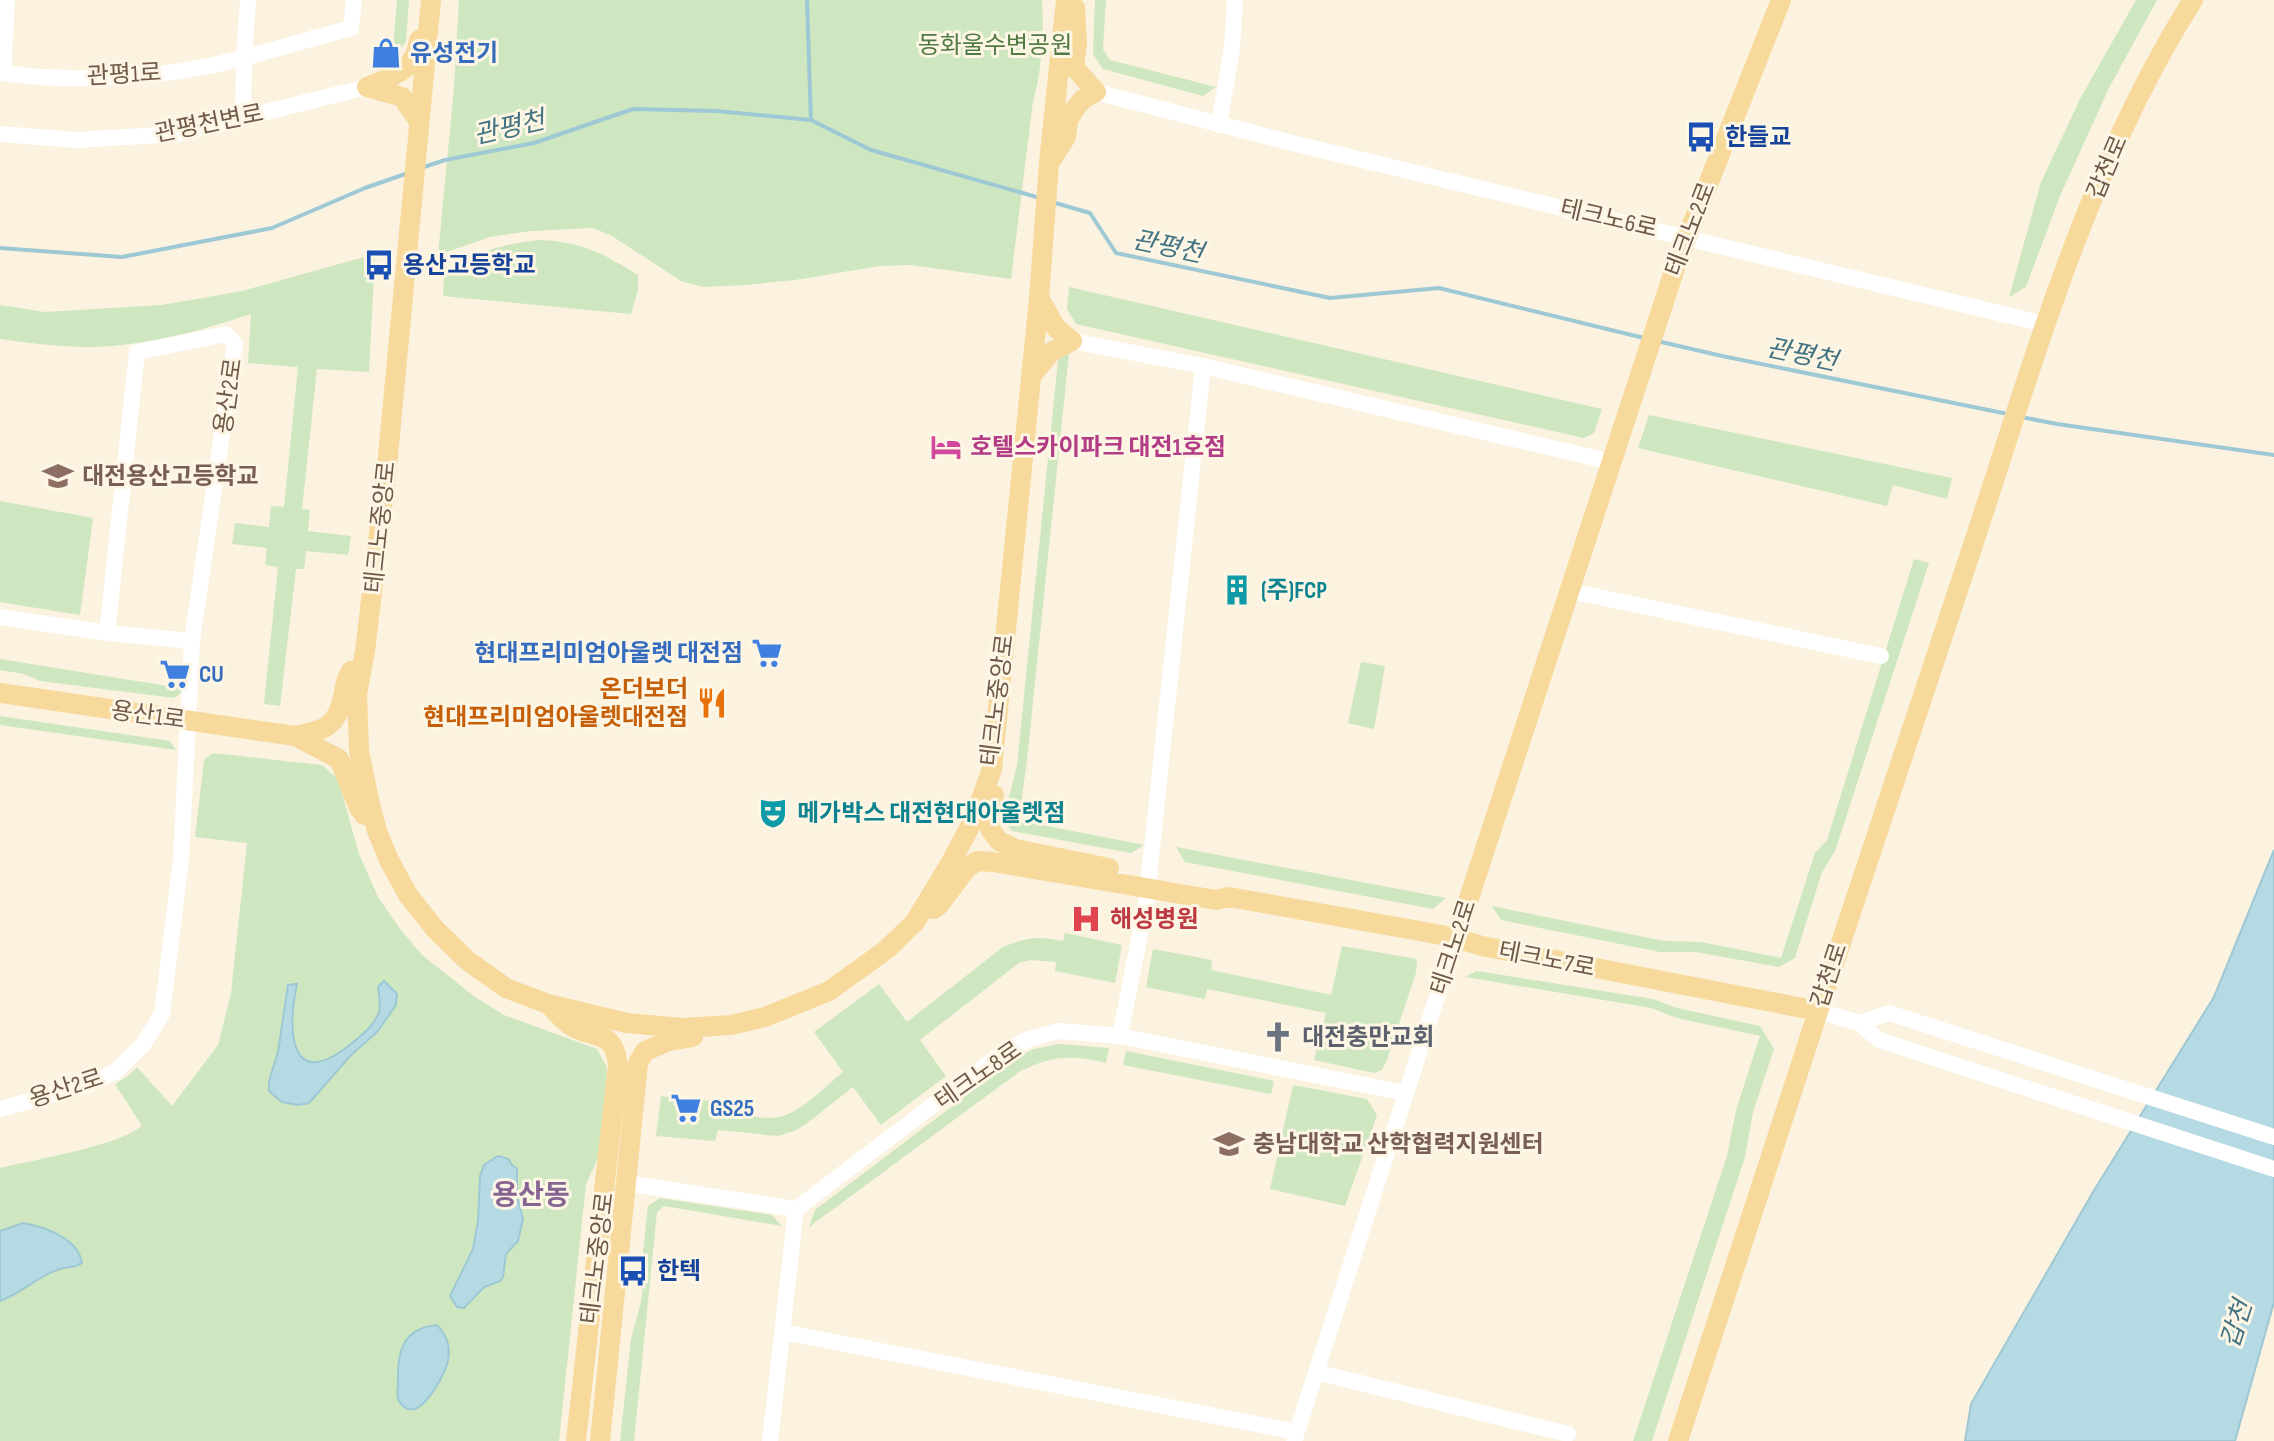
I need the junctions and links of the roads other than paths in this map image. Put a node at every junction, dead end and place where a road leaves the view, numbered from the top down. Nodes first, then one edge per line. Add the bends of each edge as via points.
1 (7, 0) edge
2 (248, 0) edge
3 (354, 0) edge
4 (431, 0) edge
5 (1066, 0) edge
6 (1073, 0) edge
7 (1235, 0) edge
8 (1781, 0) edge
9 (2193, 0) edge
10 (429, 24) junction
11 (244, 57) junction
12 (367, 87) junction
13 (1096, 92) junction
14 (416, 108) junction
15 (1064, 109) junction
16 (243, 118) junction
17 (1219, 125) junction
18 (0, 134) edge
19 (1686, 236) junction
20 (1040, 289) junction
21 (2041, 333) junction
22 (1072, 341) junction
23 (1203, 366) junction
24 (1031, 376) junction
25 (1612, 462) junction
26 (1570, 591) junction
27 (0, 617) edge
28 (107, 633) junction
29 (192, 641) junction
30 (365, 651) junction
31 (1881, 656) dead end
32 (0, 693) edge
33 (189, 721) junction
34 (295, 736) junction
35 (992, 769) junction
36 (377, 831) junction
37 (1149, 882) junction
38 (915, 922) junction
39 (1456, 938) junction
40 (548, 1004) junction
41 (1818, 1011) junction
42 (1859, 1023) junction
43 (731, 1025) junction
44 (1120, 1036) junction
45 (627, 1076) junction
46 (1405, 1093) junction
47 (0, 1109) edge
48 (2274, 1137) edge
49 (2274, 1169) edge
50 (625, 1183) junction
51 (796, 1209) junction
52 (783, 1332) junction
53 (1316, 1372) junction
54 (1568, 1434) dead end
55 (1295, 1436) edge
56 (576, 1441) edge
57 (600, 1441) edge
58 (770, 1441) edge
59 (1678, 1441) edge

1 - 11 street, 관평1로 via 3,73 162,74
2 - 11 street
3 - 11 street, 관평1로 via 351,28
4 - 10 main road
5 - 15 main road
6 - 13 main road via 1074,67
7 - 17 street
8 - 19 main road, 테크노2로
9 - 21 main road, 갑천로 via 2115,146
10 - 12 main road via 420,30 419,49 409,67
10 - 14 main road
11 - 16 street
12 - 14 main road via 402,97
12 - 16 street, 관평천변로
13 - 15 main road
13 - 17 street, 테크노6로
14 - 30 main road, 테크노중앙로 via 408,250
15 - 20 main road, 테크노중앙로 via 1049,163
16 - 18 street, 관평천변로 via 178,134 76,140
17 - 19 street, 테크노6로
19 - 21 street, 테크노6로
19 - 25 main road, 테크노2로
20 - 22 main road via 1056,328
20 - 24 main road, 테크노중앙로
21 - 41 main road, 갑천로
22 - 23 street
22 - 24 main road via 1051,352
23 - 25 street
23 - 37 street
24 - 35 main road, 테크노중앙로
25 - 26 main road, 테크노2로
26 - 31 street
26 - 39 main road, 테크노2로
27 - 28 street
28 - 29 street
28 - 29 street, 용산2로 via 137,352 226,334 235,344
29 - 33 street, 용산2로
30 - 34 main road via 347,677 334,721 326,729
30 - 36 main road, 테크노중앙로 via 357,694 359,751
32 - 33 main road, 용산1로
33 - 34 main road, 용산1로
33 - 47 street, 용산2로 via 181,859 162,1014 142,1046 115,1072
34 - 36 main road via 339,759 359,808
35 - 37 main road, 테크노7로 via 990,829 999,841
35 - 38 main road, 테크노중앙로 via 974,819
36 - 40 main road, 테크노중앙로 via 408,895 435,929 506,988
37 - 38 main road, 테크노7로 via 977,861 939,905
37 - 39 main road, 테크노7로 via 1216,900 1229,897
37 - 44 street
38 - 43 main road, 테크노중앙로 via 829,991
39 - 41 main road, 테크노7로
39 - 46 street, 테크노2로
40 - 43 main road, 테크노중앙로 via 646,1026
40 - 45 main road via 573,1027 608,1038
41 - 42 street
41 - 59 main road, 갑천로
42 - 48 street via 1889,1013
42 - 49 street via 1879,1040
43 - 45 main road via 645,1051
44 - 46 street, 테크노8로
44 - 51 street, 테크노8로 via 1059,1031 1003,1052
45 - 50 main road, 테크노중앙로
45 - 56 main road, 테크노중앙로
46 - 53 street, 테크노2로
50 - 51 street
50 - 57 main road, 테크노중앙로
51 - 52 street
52 - 55 street, 테크노2로
52 - 58 street
53 - 54 street
53 - 55 street, 테크노2로

